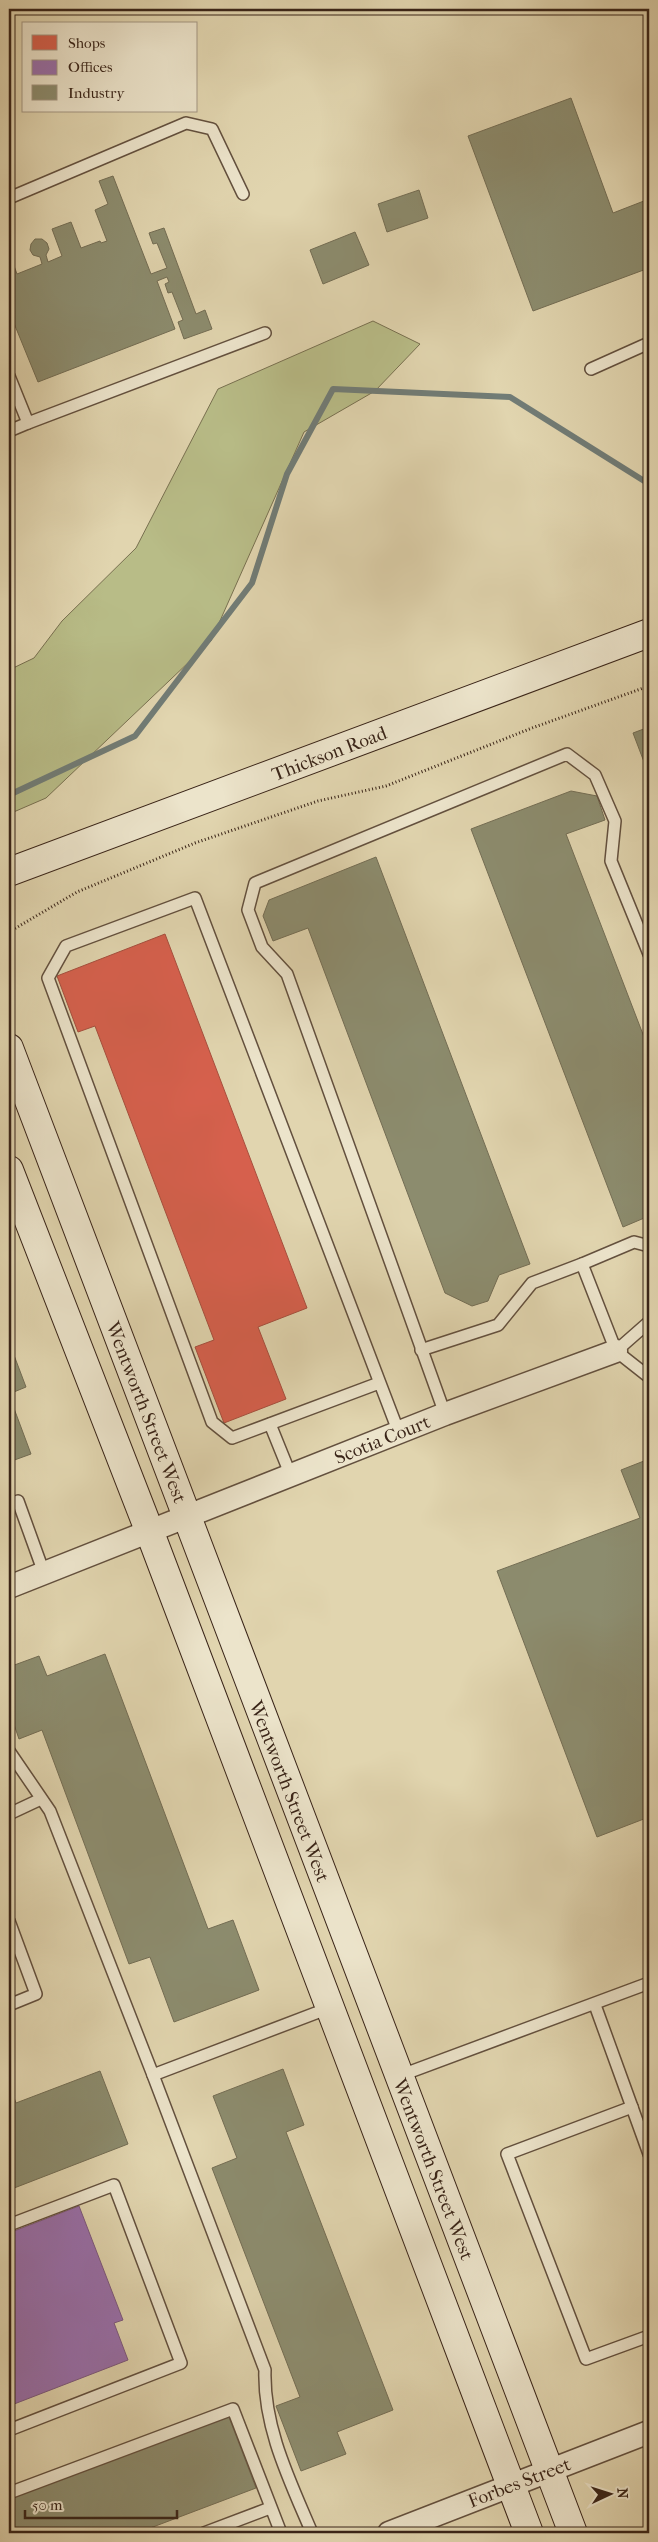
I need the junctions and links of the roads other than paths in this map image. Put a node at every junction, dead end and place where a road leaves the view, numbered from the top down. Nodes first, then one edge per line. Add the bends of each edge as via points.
1 (243, 194) dead end
2 (9, 198) edge
3 (265, 333) dead end
4 (649, 344) edge
5 (592, 369) dead end
6 (9, 376) edge
7 (28, 423) junction
8 (9, 431) edge
9 (649, 633) edge
10 (9, 872) edge
11 (649, 954) edge
12 (9, 1048) edge
13 (9, 1170) edge
14 (649, 1246) edge
15 (582, 1264) junction
16 (649, 1322) edge
17 (421, 1350) junction
18 (616, 1351) junction
19 (649, 1377) edge
20 (379, 1383) junction
21 (445, 1414) junction
22 (270, 1424) junction
23 (399, 1433) junction
24 (291, 1476) junction
25 (18, 1501) dead end
26 (186, 1515) junction
27 (149, 1530) junction
28 (44, 1573) junction
29 (9, 1587) edge
30 (9, 1751) edge
31 (41, 1799) junction
32 (9, 1814) edge
33 (9, 1921) edge
34 (649, 1983) edge
35 (9, 2005) edge
36 (595, 2005) junction
37 (329, 2008) junction
38 (153, 2076) junction
39 (399, 2076) junction
40 (632, 2106) junction
41 (649, 2154) edge
42 (9, 2225) edge
43 (649, 2336) edge
44 (9, 2430) edge
45 (649, 2432) edge
46 (549, 2470) junction
47 (511, 2486) junction
48 (9, 2493) edge
49 (270, 2508) junction
50 (204, 2533) edge
51 (281, 2533) edge
52 (312, 2533) edge
53 (389, 2533) edge
54 (529, 2533) edge
55 (573, 2533) edge

1 - 2 lane via 212,129 186,123
3 - 7 lane
4 - 5 lane
6 - 7 lane
7 - 8 lane
9 - 10 main road, Thickson Road
11 - 17 lane via 611,861 615,821 595,775 567,754 255,883 248,910 262,947 287,974
12 - 26 main road, Wentworth Street West
13 - 27 main road, Wentworth Street West
14 - 15 lane via 634,1242
15 - 17 lane via 532,1283 498,1325
15 - 18 lane
16 - 18 lane
17 - 21 lane
18 - 19 lane
18 - 21 street, Scotia Court
20 - 22 lane
20 - 22 lane via 195,898 66,946 48,978 212,1422 232,1438
20 - 23 lane
21 - 23 street, Scotia Court
22 - 24 lane
23 - 24 street, Scotia Court
24 - 26 street, Scotia Court
25 - 28 lane
26 - 27 street, Scotia Court
26 - 39 main road, Wentworth Street West
27 - 28 street, Scotia Court
27 - 37 main road, Wentworth Street West
28 - 29 street, Scotia Court
30 - 31 lane
31 - 32 lane
31 - 38 lane via 50,1811
33 - 35 lane via 36,1994
34 - 36 lane
36 - 39 lane
36 - 40 lane
37 - 38 lane
37 - 47 main road, Wentworth Street West
38 - 52 lane via 265,2370 269,2422
39 - 46 main road, Wentworth Street West
40 - 41 lane
40 - 43 lane via 507,2154 586,2359
42 - 44 lane via 114,2185 181,2363
45 - 46 street, Forbes Street
46 - 47 street, Forbes Street
46 - 55 main road, Wentworth Street West
47 - 53 street, Forbes Street
47 - 54 main road, Wentworth Street West
48 - 49 lane via 233,2409
49 - 50 lane
49 - 51 lane

